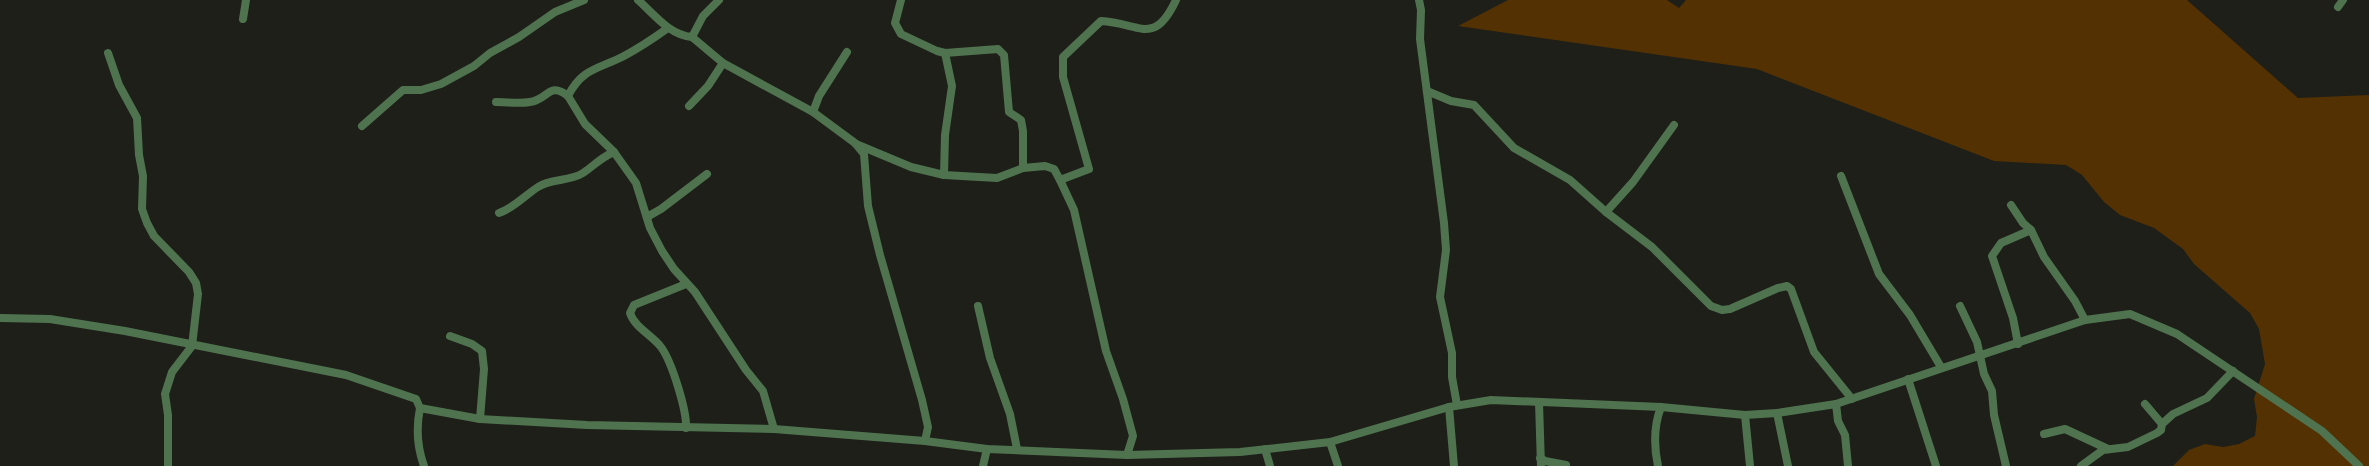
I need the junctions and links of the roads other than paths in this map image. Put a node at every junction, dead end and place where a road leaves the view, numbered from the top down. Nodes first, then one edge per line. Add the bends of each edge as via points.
1 (246, 0) edge
2 (584, 0) edge
3 (638, 0) edge
4 (719, 0) edge
5 (901, 0) edge
6 (1176, 0) edge
7 (1419, 0) edge
8 (243, 19) dead end
9 (668, 28) junction
10 (692, 37) junction
11 (847, 52) dead end
12 (108, 53) dead end
13 (945, 53) junction
14 (723, 63) junction
15 (1427, 92) junction
16 (568, 96) junction
17 (496, 102) dead end
18 (689, 106) dead end
19 (813, 112) junction
20 (1674, 125) dead end
21 (362, 126) dead end
22 (855, 143) junction
23 (614, 152) junction
24 (1023, 168) junction
25 (707, 174) dead end
26 (944, 175) junction
27 (1841, 176) dead end
28 (1060, 180) junction
29 (2011, 206) dead end
30 (499, 213) dead end
31 (1606, 213) junction
32 (647, 217) junction
33 (2031, 230) junction
34 (686, 284) junction
35 (978, 306) dead end
36 (1960, 306) dead end
37 (0, 318) edge
38 (2085, 320) junction
39 (450, 336) dead end
40 (2019, 344) junction
41 (192, 346) junction
42 (1981, 355) junction
43 (1941, 367) junction
44 (2233, 371) junction
45 (1908, 379) junction
46 (1852, 399) junction
47 (1539, 402) junction
48 (2145, 404) dead end
49 (1836, 405) junction
50 (1453, 406) junction
51 (1661, 406) junction
52 (420, 408) junction
53 (1777, 413) junction
54 (1745, 415) junction
55 (480, 419) junction
56 (2162, 424) junction
57 (686, 428) junction
58 (774, 429) junction
59 (2044, 434) dead end
60 (925, 441) junction
61 (1330, 442) junction
62 (987, 449) junction
63 (1017, 449) junction
64 (1265, 449) junction
65 (2108, 449) junction
66 (1127, 455) junction
67 (1540, 462) edge
68 (1566, 465) edge
69 (168, 466) edge
70 (424, 466) edge
71 (983, 466) edge
72 (1270, 466) edge
73 (1338, 466) edge
74 (1454, 466) edge
75 (1658, 466) edge
76 (1750, 466) edge
77 (1788, 466) edge
78 (1848, 466) edge
79 (1936, 466) edge
80 (2006, 466) edge
81 (2081, 466) edge
82 (2359, 466) edge

1 - 8 street
2 - 21 street via 555,12 441,84 403,90
3 - 9 street
4 - 10 street via 703,16
5 - 13 street via 896,23 901,34
6 - 28 street via 1166,21 1153,28 1101,21 1063,57 1063,77 1089,170
7 - 15 street
9 - 10 street
9 - 16 street via 623,57 579,78
10 - 14 street
11 - 19 street
12 - 41 street via 137,118 142,209 147,223 196,283
13 - 24 street via 998,49 1004,55 1009,112 1021,120 1023,131
13 - 26 street via 952,86
14 - 18 street
14 - 19 street
15 - 31 street via 1474,105 1514,148 1570,180
15 - 50 street via 1446,250 1440,297 1452,353
16 - 17 street via 555,90 532,103
16 - 23 street via 585,124
19 - 22 street
20 - 31 street
22 - 26 street via 911,167
22 - 60 street via 864,154 868,206 879,255 922,400 928,427
23 - 30 street via 599,158 583,173 540,185 509,210
23 - 32 street via 636,183
24 - 26 street via 997,178
24 - 28 street via 1045,166 1054,169
25 - 32 street
27 - 43 street via 1879,274 1910,315
28 - 66 street via 1074,210 1106,351 1133,436
29 - 33 street
31 - 46 street via 1652,247 1711,306 1730,309 1784,286 1791,289 1814,352
32 - 34 street via 662,251
33 - 38 street
33 - 40 street via 2001,243 1992,256
34 - 57 street via 634,305 630,313 663,349 682,401
34 - 58 street via 763,391
35 - 63 street
36 - 42 street
37 - 41 street via 50,319
38 - 40 street
38 - 44 street via 2130,314 2177,334
39 - 55 street via 482,351
40 - 42 street
41 - 52 street via 346,375 416,399
41 - 69 street via 172,372 165,393
42 - 43 street
42 - 80 street
43 - 45 street
44 - 56 street via 2199,404 2173,414
44 - 82 street via 2322,431
45 - 46 street
45 - 79 street
46 - 49 street
47 - 50 street via 1491,400
47 - 51 street
47 - 67 street
48 - 56 street
49 - 53 street
49 - 78 street via 1845,435
50 - 61 street
50 - 74 street
51 - 54 street
51 - 75 street via 1655,452
52 - 55 street
52 - 70 street via 417,443
53 - 54 street
53 - 77 street
54 - 76 street
55 - 57 street
56 - 65 street via 2157,434 2128,447
57 - 58 street
58 - 60 street
59 - 65 street via 2065,429
60 - 62 street
61 - 64 street
61 - 73 street
62 - 63 street
62 - 71 street
63 - 66 street
64 - 66 street
64 - 72 street
65 - 81 street
67 - 68 street

